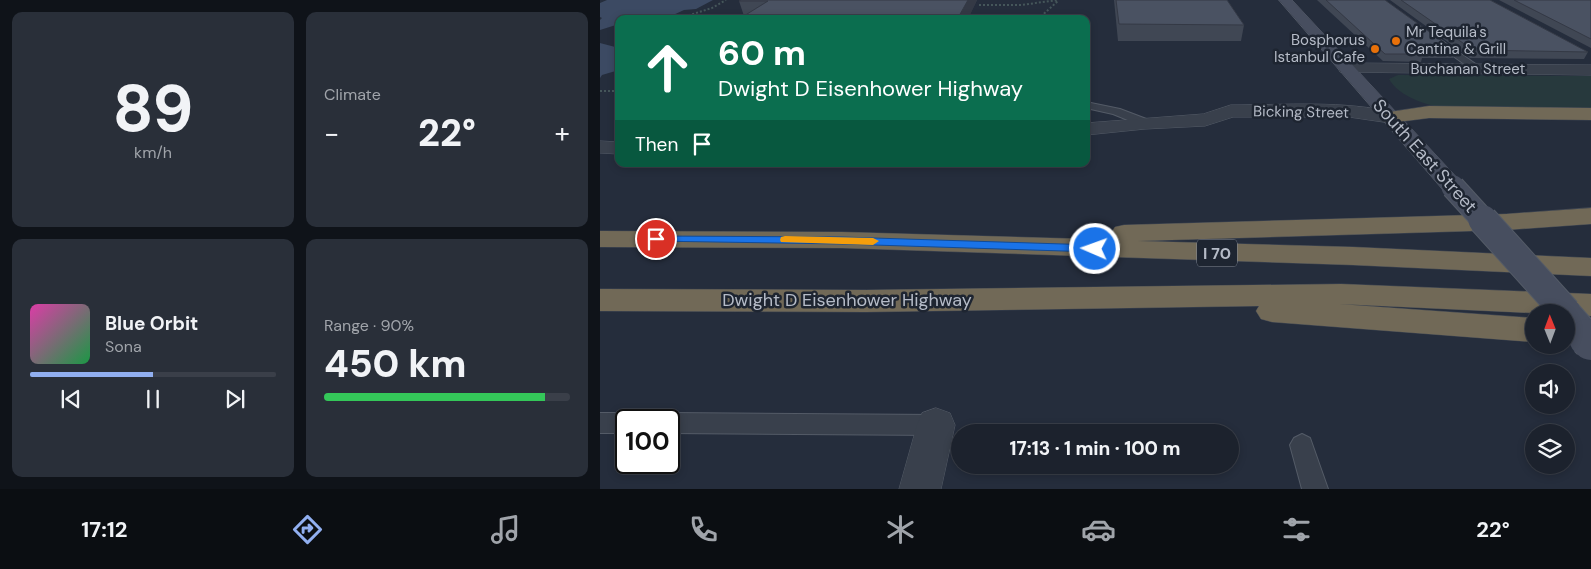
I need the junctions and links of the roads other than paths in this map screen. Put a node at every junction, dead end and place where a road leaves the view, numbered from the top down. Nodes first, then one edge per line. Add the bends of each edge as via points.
1 (1284, 0) edge
2 (1430, 35) edge
3 (1346, 68) junction
4 (1477, 69) junction
5 (1591, 70) edge
6 (1090, 106) edge
7 (1591, 114) edge
8 (1390, 117) junction
9 (1145, 123) junction
10 (1090, 129) edge
11 (600, 146) edge
12 (615, 148) edge
13 (1591, 216) edge
14 (600, 239) edge
15 (842, 240) junction
16 (1591, 267) edge
17 (1094, 298) junction
18 (600, 300) edge
19 (1558, 304) edge
20 (1591, 305) edge
21 (1575, 323) edge
22 (1525, 329) edge
23 (1575, 333) edge
24 (1591, 334) edge
25 (1591, 341) edge
26 (600, 423) edge
27 (615, 423) edge
28 (680, 423) edge
29 (936, 424) joint
30 (1302, 445) dead end
31 (920, 489) edge
32 (1316, 489) edge

1 - 3 main road, South East Street
2 - 4 lane
3 - 4 street, Buchanan Street
3 - 8 main road, South East Street
4 - 5 street, Buchanan Street
6 - 9 lane via 1116,111
7 - 8 highway via 1429,112
8 - 9 street, Bicking Street via 1362,128 1237,128 1205,120
8 - 19 main road, South East Street, bridge
9 - 10 street, Bicking Street
11 - 12 street
13 - 15 highway via 1458,224
14 - 15 highway, I 70
15 - 16 highway, I 70
17 - 18 highway, Dwight D Eisenhower Highway
17 - 20 highway via 1340,294
17 - 22 highway
21 - 25 main road, South East Street, bridge
23 - 24 highway
26 - 27 lane
28 - 29 lane
29 - 31 street
30 - 32 lane

